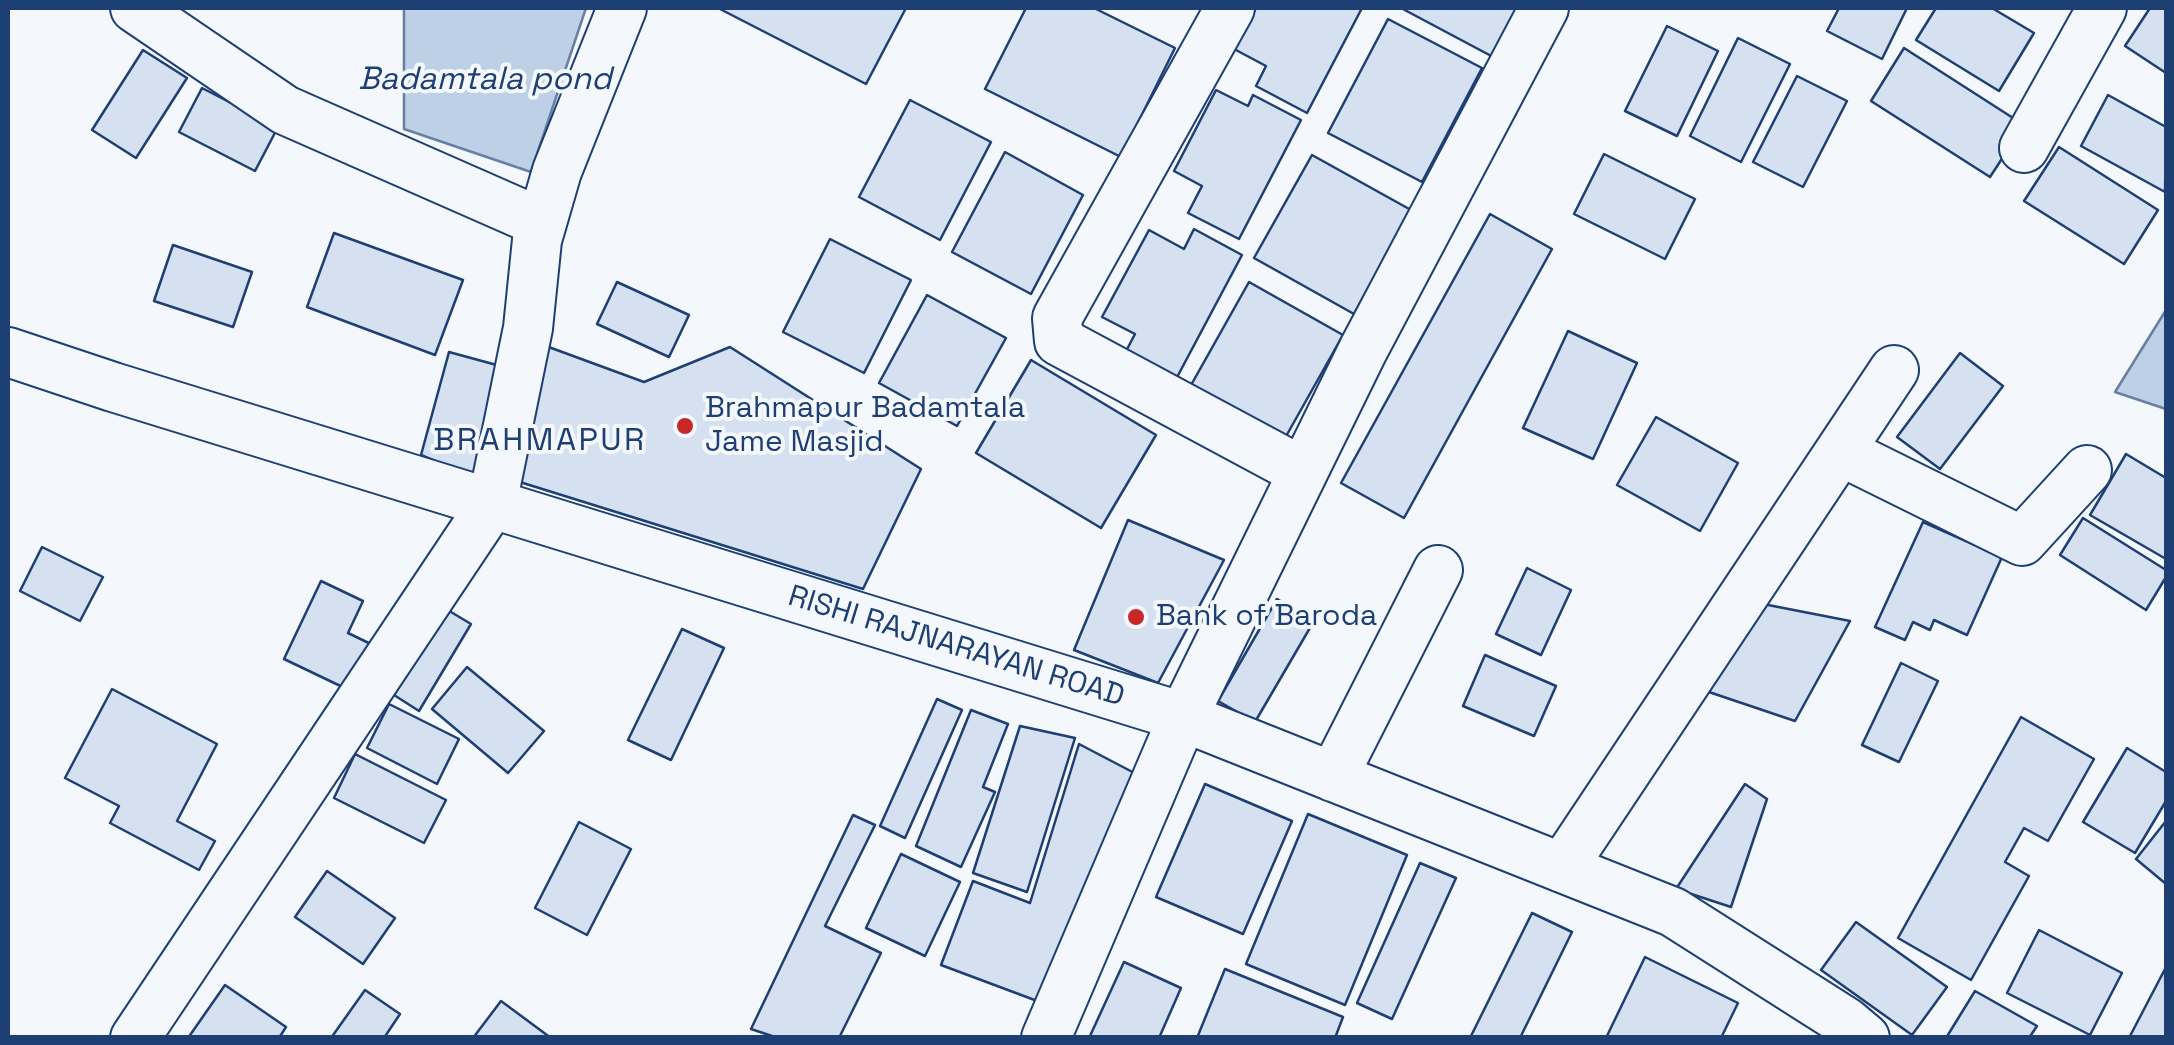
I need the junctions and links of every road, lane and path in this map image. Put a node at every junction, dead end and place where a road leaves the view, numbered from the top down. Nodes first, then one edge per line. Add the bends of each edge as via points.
1 (136, 8) edge
2 (622, 8) edge
3 (1230, 8) edge
4 (1544, 8) edge
5 (2102, 8) edge
6 (2024, 148) dead end
7 (542, 223) junction
8 (8, 352) edge
9 (1894, 370) dead end
10 (1840, 450) junction
11 (2086, 470) dead end
12 (1303, 472) junction
13 (492, 504) junction
14 (1438, 570) dead end
15 (1183, 717) junction
16 (1334, 777) junction
17 (1562, 868) junction
18 (134, 1038) edge
19 (1046, 1038) edge
20 (1865, 1038) edge

1 - 7 street via 285,110
2 - 7 street
3 - 12 street via 1057,318 1059,341
4 - 12 street
5 - 6 street
7 - 13 street
8 - 13 street, RISHI RAJNARAYAN ROAD
9 - 10 street
10 - 11 street via 2022,541
10 - 17 street
12 - 15 street
13 - 15 street, RISHI RAJNARAYAN ROAD
13 - 18 street
14 - 16 street
15 - 16 street, RISHI RAJNARAYAN ROAD
15 - 19 street
16 - 17 street, RISHI RAJNARAYAN ROAD
17 - 20 street, RISHI RAJNARAYAN ROAD via 1673,912

